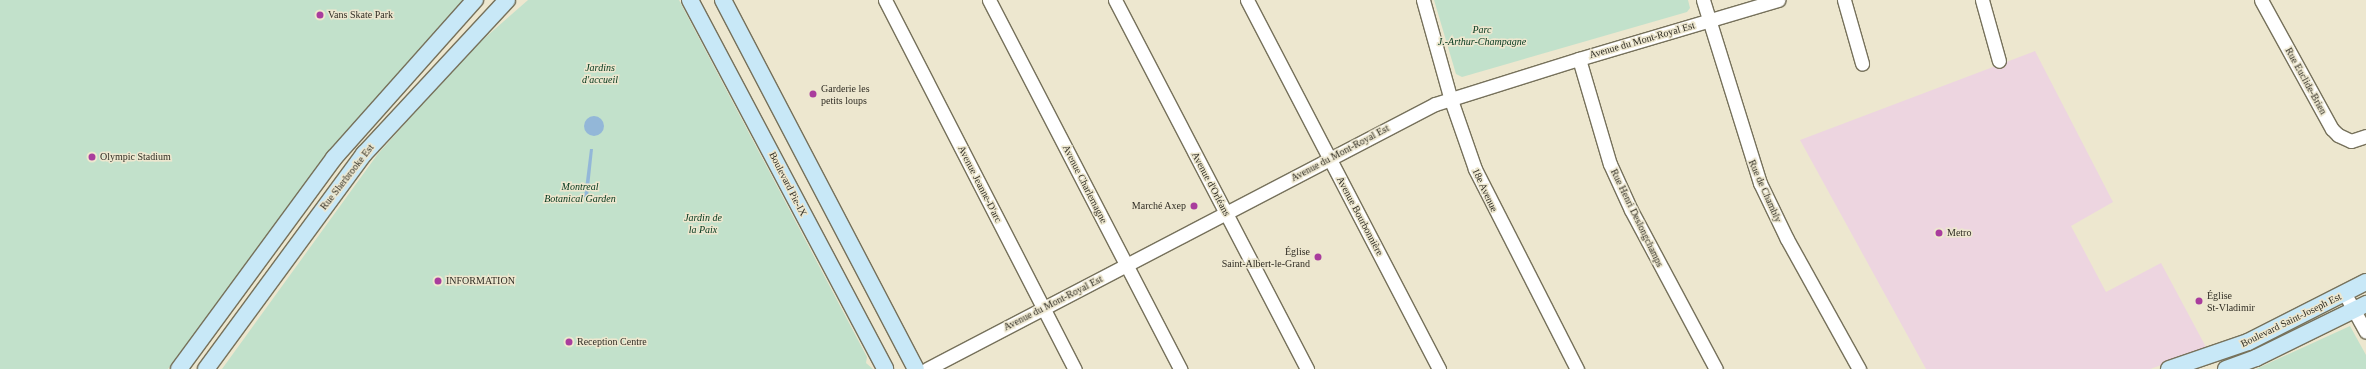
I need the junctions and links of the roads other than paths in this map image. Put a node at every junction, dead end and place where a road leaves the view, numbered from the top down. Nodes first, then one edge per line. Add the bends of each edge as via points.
1 (475, 0) edge
2 (507, 0) edge
3 (690, 0) edge
4 (723, 0) edge
5 (885, 0) edge
6 (989, 0) edge
7 (1115, 0) edge
8 (1247, 0) edge
9 (1422, 0) edge
10 (1703, 0) edge
11 (1778, 0) edge
12 (1844, 0) edge
13 (1982, 0) edge
14 (2261, 0) edge
15 (1709, 21) junction
16 (1579, 58) junction
17 (1999, 61) dead end
18 (1862, 64) dead end
19 (1451, 100) junction
20 (2366, 136) edge
21 (1330, 159) junction
22 (1226, 213) junction
23 (1126, 265) junction
24 (2366, 282) edge
25 (2345, 294) junction
26 (1043, 307) junction
27 (2360, 307) edge
28 (2366, 332) edge
29 (179, 369) edge
30 (206, 369) edge
31 (885, 369) edge
32 (916, 369) edge
33 (927, 369) edge
34 (1075, 369) edge
35 (1180, 369) edge
36 (1307, 369) edge
37 (1439, 369) edge
38 (1577, 369) edge
39 (1716, 369) edge
40 (1859, 369) edge
41 (2169, 369) edge
42 (2226, 369) edge

1 - 29 main road, Rue Sherbrooke Est via 334,158
2 - 30 main road, Rue Sherbrooke Est via 364,154
3 - 31 main road, Boulevard Pie-IX
4 - 32 main road
5 - 26 street, Avenue Jeanne-D'arc
6 - 23 street, Avenue Charlemagne
7 - 22 street, Avenue d'Orléans
8 - 21 street, Avenue Bourbonnière
9 - 19 street, 18e Avenue
10 - 15 street, Rue de Chambly
11 - 15 street, Avenue du Mont-Royal Est
12 - 18 street
13 - 17 street
14 - 20 street, Rue Euclide-Brien via 2332,129 2351,141
15 - 16 street, Avenue du Mont-Royal Est
15 - 40 street, Rue de Chambly via 1760,183 1787,239
16 - 19 street, Avenue du Mont-Royal Est
16 - 39 street, Rue Henri Deslongchamps via 1610,164 1631,210
19 - 21 street, Avenue du Mont-Royal Est via 1422,111
19 - 38 street, 18e Avenue via 1475,169
21 - 22 street, Avenue du Mont-Royal Est
21 - 37 street, Avenue Bourbonnière
22 - 23 street, Avenue du Mont-Royal Est
22 - 36 street, Avenue d'Orléans
23 - 26 street, Avenue du Mont-Royal Est
23 - 35 street, Avenue Charlemagne
24 - 25 main road, Boulevard Saint-Joseph Est
25 - 27 street
25 - 41 main road, Boulevard Saint-Joseph Est via 2248,342
26 - 33 street, Avenue du Mont-Royal Est
26 - 34 street, Avenue Jeanne-D'arc
27 - 28 street
27 - 42 main road, Boulevard Saint-Joseph Est via 2256,358

